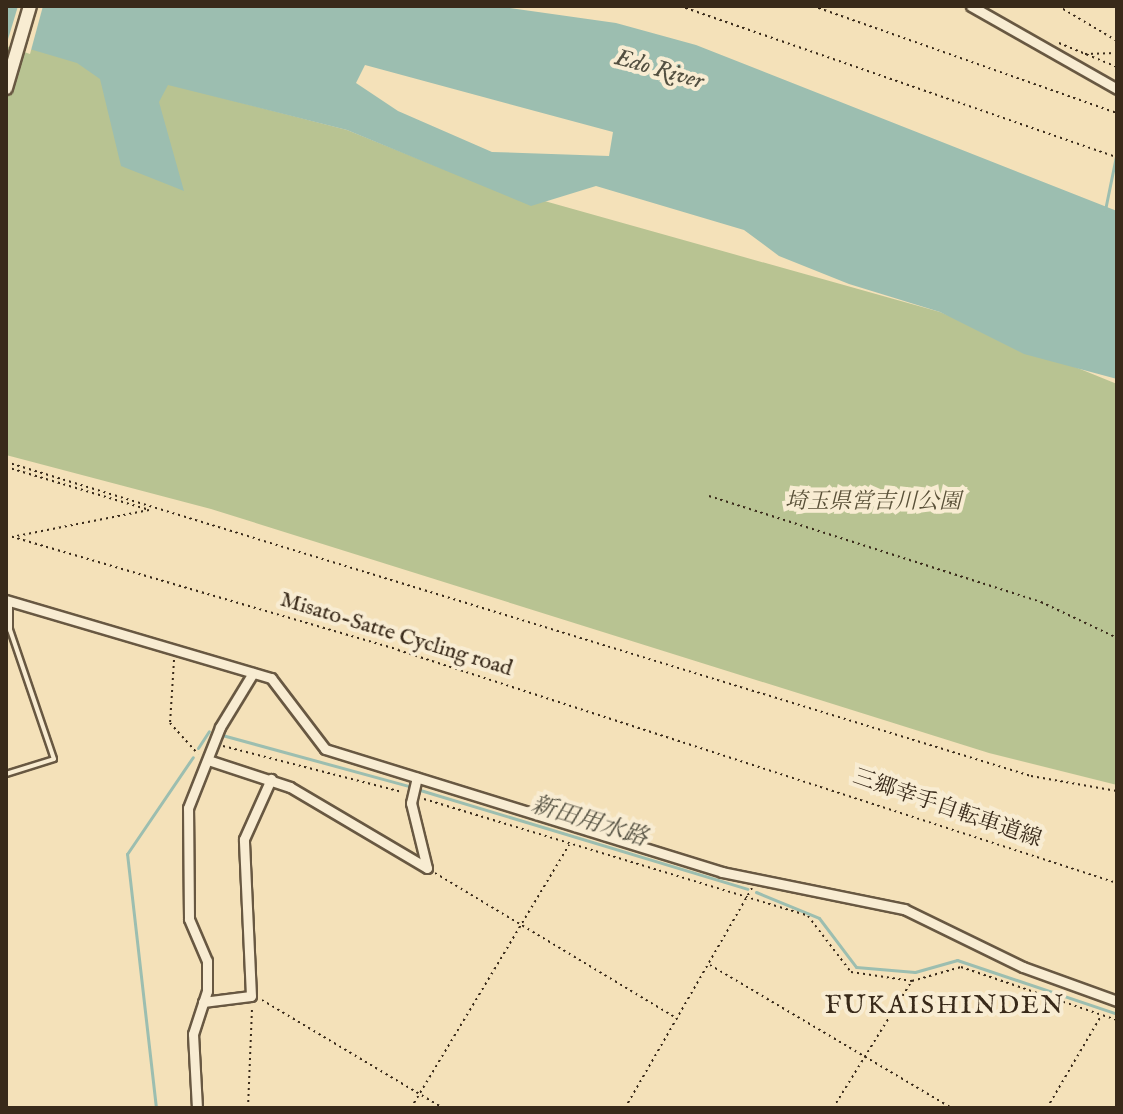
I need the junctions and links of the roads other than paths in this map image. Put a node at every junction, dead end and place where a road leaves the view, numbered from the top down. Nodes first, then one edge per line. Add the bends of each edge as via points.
1 (30, 6) edge
2 (971, 6) edge
3 (6, 88) edge
4 (1117, 89) edge
5 (8, 600) edge
6 (253, 673) junction
7 (208, 760) junction
8 (6, 774) edge
9 (417, 778) junction
10 (271, 779) junction
11 (1117, 1001) edge
12 (203, 1002) junction
13 (197, 1108) edge

1 - 3 main road
2 - 4 street
5 - 6 street
5 - 8 lane via 10,630 54,759
6 - 7 street
6 - 9 street via 283,685 317,745
7 - 10 street
7 - 12 street via 187,816 189,919 207,961
9 - 10 street via 412,795 427,868
9 - 11 street via 754,881 904,909 1010,962
10 - 12 street via 244,839 251,996
12 - 13 street via 192,1053

